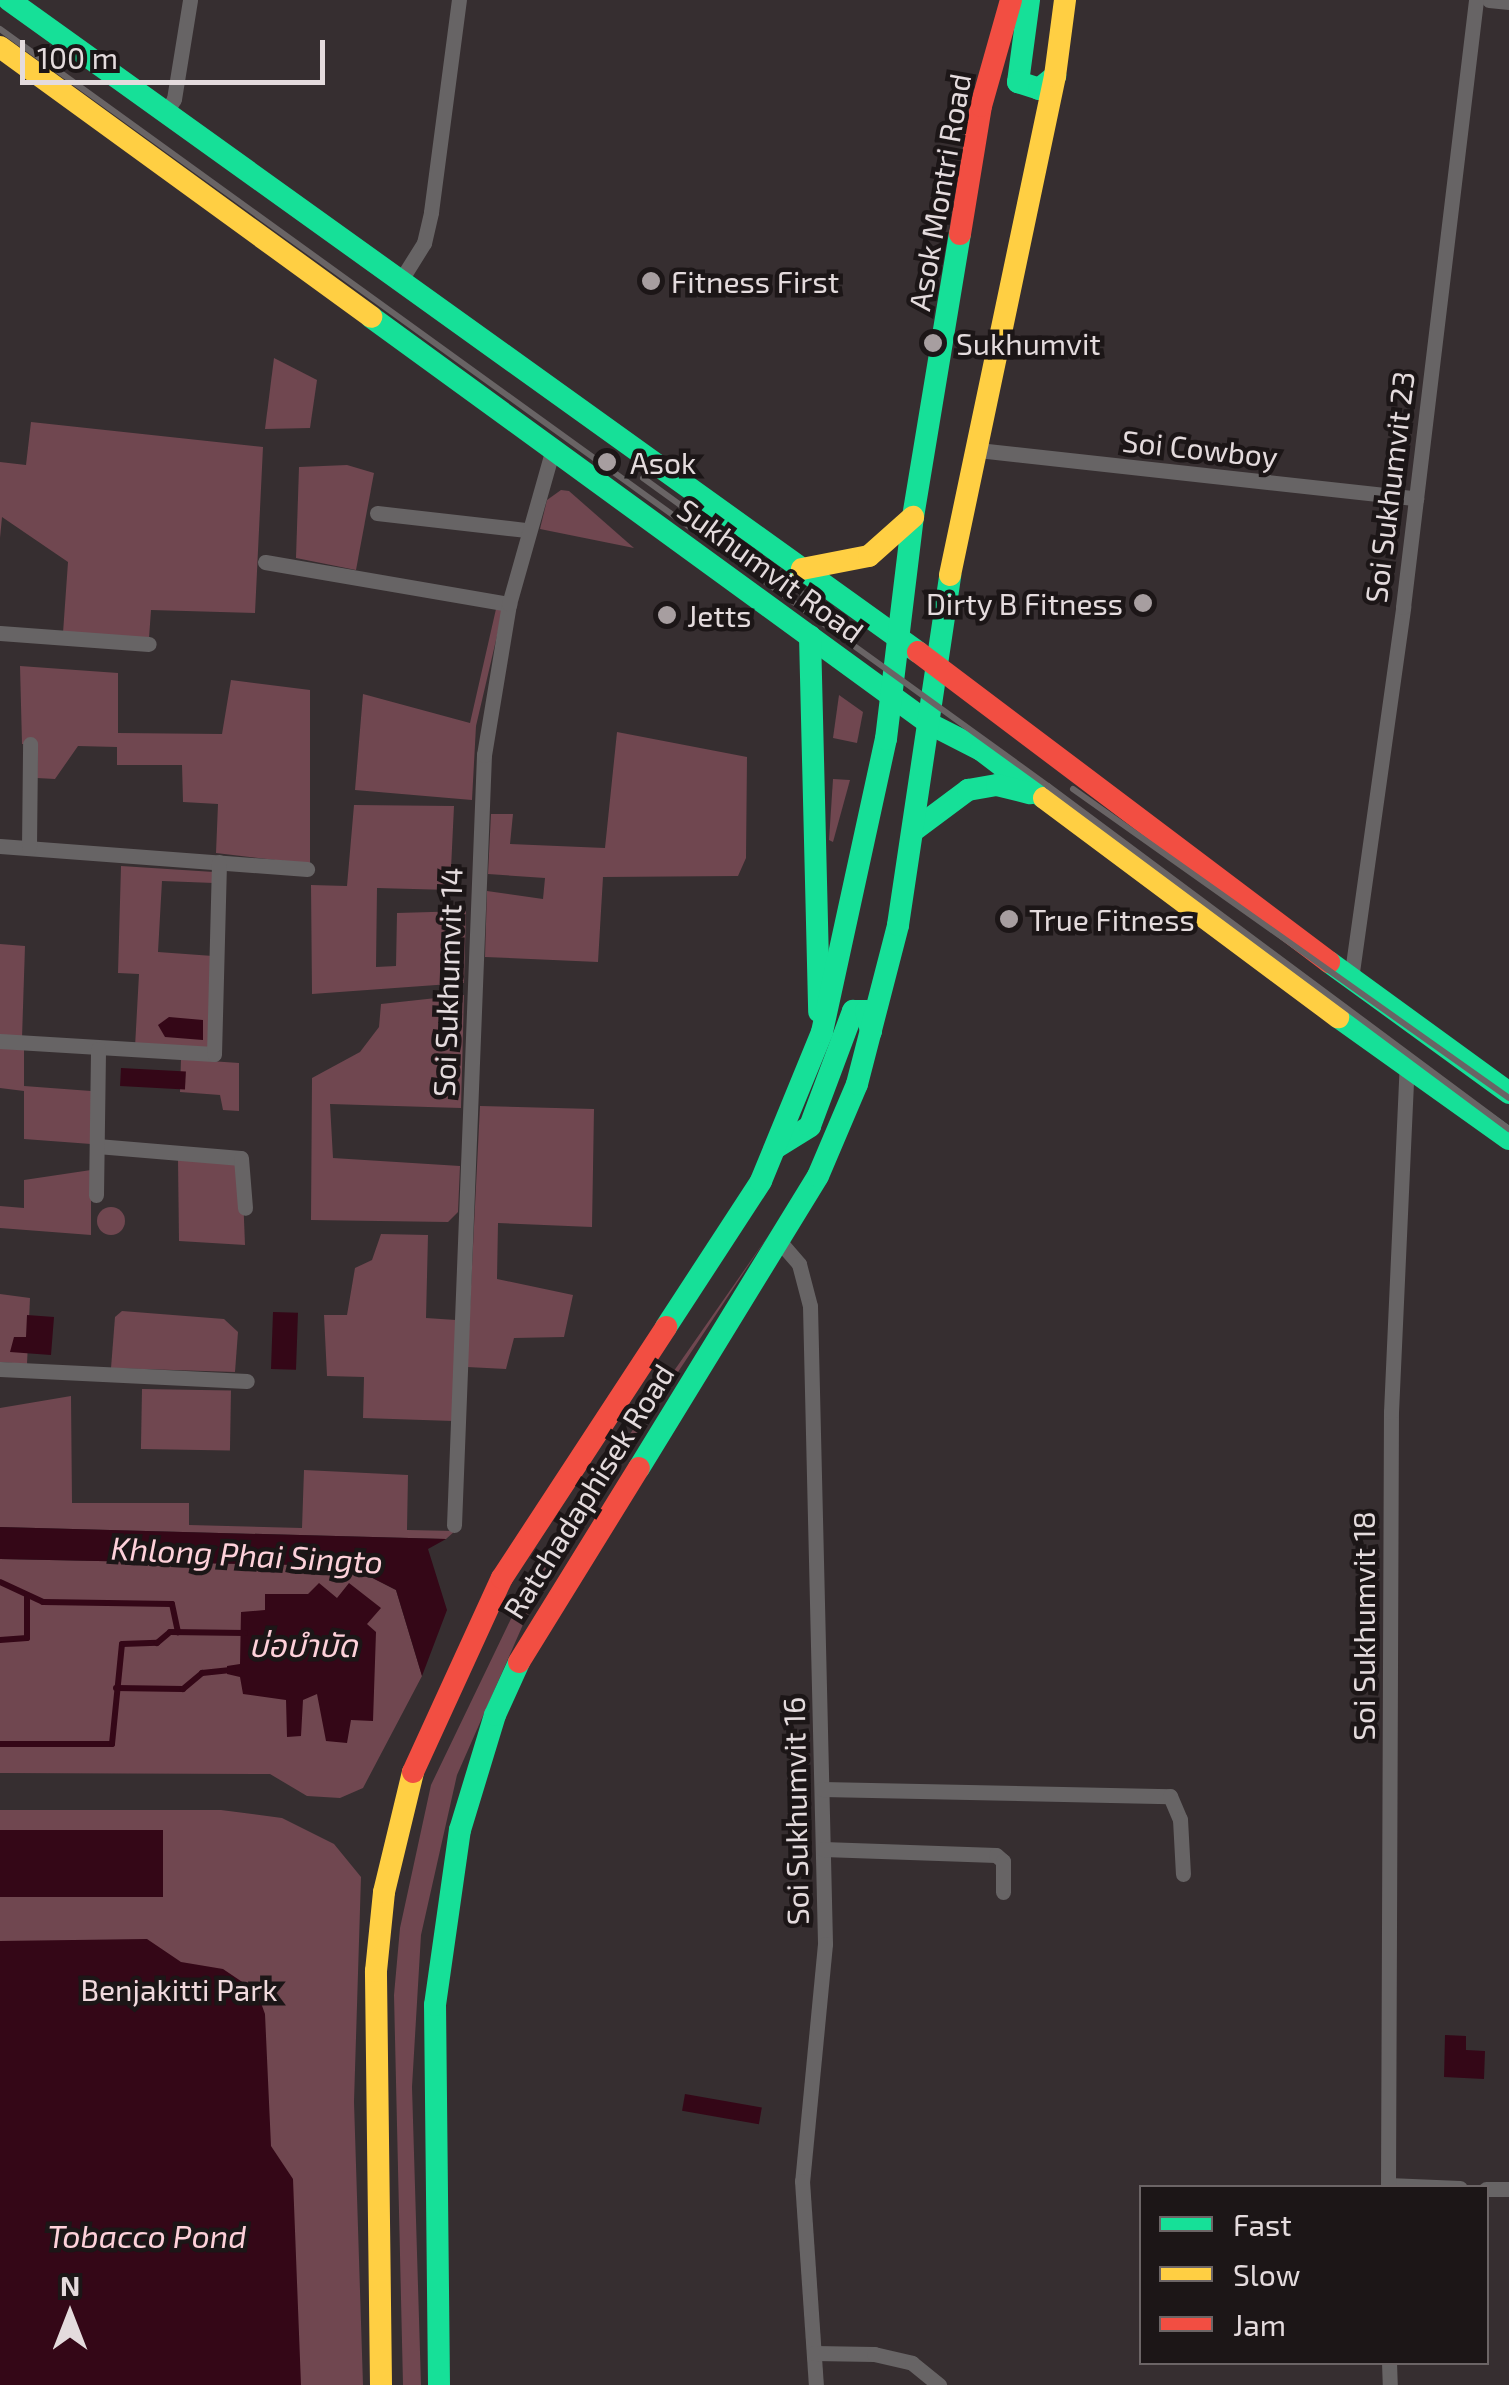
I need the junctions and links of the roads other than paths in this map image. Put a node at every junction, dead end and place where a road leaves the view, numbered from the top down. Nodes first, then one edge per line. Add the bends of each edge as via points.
1 (9, 0) edge
2 (190, 0) edge
3 (459, 0) edge
4 (1011, 0) edge
5 (1028, 0) edge
6 (1064, 0) edge
7 (1476, 0) edge
8 (1489, 0) edge
9 (1509, 2) edge
10 (0, 46) edge
11 (1054, 76) junction
12 (165, 114) junction
13 (399, 283) junction
14 (553, 448) junction
15 (978, 450) junction
16 (1416, 498) junction
17 (377, 513) dead end
18 (913, 518) junction
19 (527, 530) junction
20 (265, 562) dead end
21 (802, 569) junction
22 (509, 604) junction
23 (0, 633) edge
24 (810, 636) junction
25 (895, 637) junction
26 (149, 644) dead end
27 (933, 664) junction
28 (891, 692) junction
29 (930, 724) junction
30 (30, 744) dead end
31 (1040, 795) junction
32 (913, 832) junction
33 (0, 846) edge
34 (29, 848) junction
35 (219, 862) junction
36 (307, 869) dead end
37 (1351, 979) junction
38 (871, 1031) junction
39 (822, 1032) junction
40 (0, 1041) edge
41 (98, 1049) junction
42 (1406, 1066) junction
43 (1509, 1093) edge
44 (1509, 1138) edge
45 (97, 1146) junction
46 (777, 1146) junction
47 (96, 1195) dead end
48 (245, 1208) dead end
49 (780, 1242) junction
50 (0, 1369) edge
51 (247, 1381) dead end
52 (454, 1524) dead end
53 (822, 1788) junction
54 (823, 1850) junction
55 (1183, 1874) dead end
56 (1002, 1892) dead end
57 (1388, 2185) edge
58 (814, 2353) junction
59 (381, 2385) edge
60 (439, 2385) edge
61 (816, 2385) edge
62 (939, 2385) edge

1 - 12 main road, Sukhumvit Road
2 - 12 street via 174,99
3 - 13 street via 431,212 424,243
4 - 18 main road, Asok Montri Road via 981,106
5 - 11 main road via 1018,82 1039,89
6 - 11 main road
7 - 16 street, Soi Sukhumvit 23
8 - 9 street
10 - 14 main road, Sukhumvit Road
11 - 15 main road
12 - 13 main road, Sukhumvit Road
13 - 21 main road, Sukhumvit Road
14 - 19 street, Soi Sukhumvit 14
14 - 24 main road, Sukhumvit Road
15 - 16 street, Soi Cowboy
15 - 27 main road
16 - 37 street, Soi Sukhumvit 23
17 - 19 street
18 - 21 main road via 870,556
18 - 25 main road, Asok Montri Road
19 - 22 street, Soi Sukhumvit 14
20 - 22 street
21 - 25 main road, Sukhumvit Road
22 - 52 street, Soi Sukhumvit 14 via 480,806
23 - 26 street
24 - 28 main road, Sukhumvit Road
24 - 39 main road
25 - 27 main road, Sukhumvit Road
25 - 28 main road, Asok Montri Road
27 - 29 main road, Ratchadaphisek Road
27 - 37 main road, Sukhumvit Road
28 - 29 main road, Sukhumvit Road
28 - 39 main road, Ratchadaphisek Road via 850,921
29 - 31 main road, Sukhumvit Road via 981,750
29 - 32 main road, Ratchadaphisek Road
30 - 34 street
31 - 32 main road via 997,786 968,790
31 - 42 main road, Sukhumvit Road
32 - 38 main road, Ratchadaphisek Road
33 - 34 street
34 - 35 street
35 - 36 street
35 - 41 street via 214,1054
37 - 43 main road, Sukhumvit Road
38 - 46 main road via 866,1011 853,1011 810,1126
38 - 49 main road, Ratchadaphisek Road via 850,1104
39 - 46 main road, Ratchadaphisek Road
40 - 41 street
41 - 45 street
42 - 44 main road, Sukhumvit Road
42 - 57 street, Soi Sukhumvit 18 via 1392,1412
45 - 47 street
45 - 48 street via 241,1158
46 - 59 main road, Ratchadaphisek Road via 724,1246 494,1593 414,1772 384,1892 376,1972
49 - 53 street, Soi Sukhumvit 16 via 799,1264 810,1306
49 - 60 main road, Ratchadaphisek Road via 552,1601 479,1760 446,1903 434,2005
50 - 51 street
53 - 54 street, Soi Sukhumvit 16
53 - 55 street via 1170,1796 1180,1819
54 - 56 street via 996,1855
54 - 58 street, Soi Sukhumvit 16 via 825,1967 802,2181
58 - 61 street, Soi Sukhumvit 16
58 - 62 street via 874,2354 912,2364

